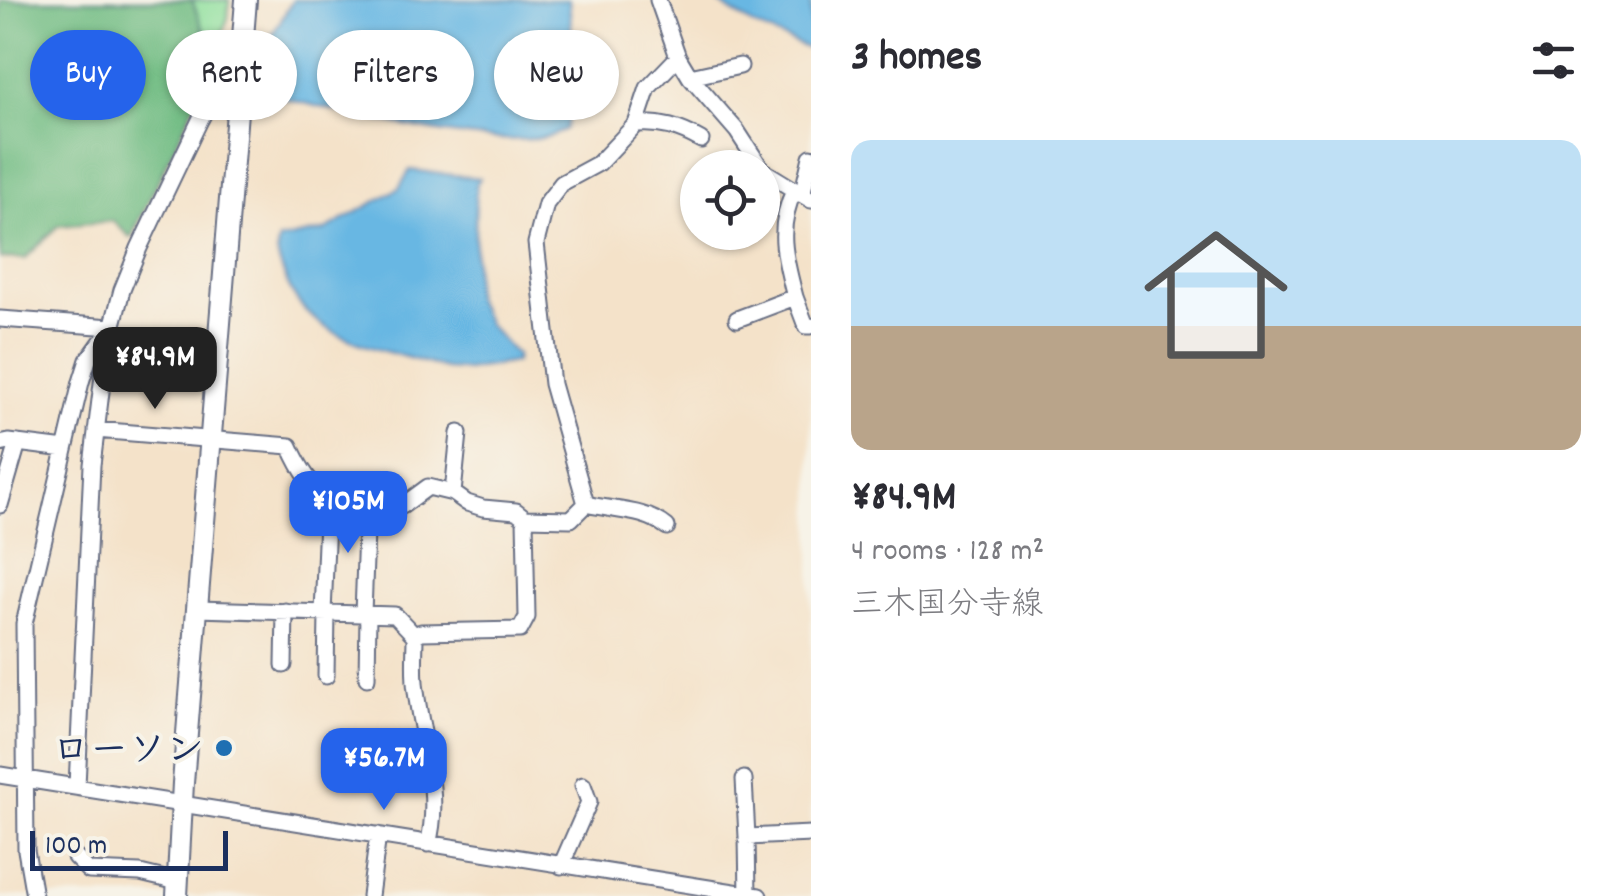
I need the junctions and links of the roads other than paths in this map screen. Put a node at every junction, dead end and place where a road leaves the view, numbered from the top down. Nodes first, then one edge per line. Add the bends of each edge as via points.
1 (661, 2) edge
2 (250, 4) edge
3 (245, 30) edge
4 (678, 57) junction
5 (740, 66) dead end
6 (690, 77) junction
7 (202, 120) edge
8 (236, 120) edge
9 (636, 124) junction
10 (702, 140) dead end
11 (750, 150) edge
12 (811, 156) edge
13 (780, 180) edge
14 (803, 195) edge
15 (795, 296) junction
16 (0, 319) edge
17 (737, 320) dead end
18 (811, 326) edge
19 (112, 327) junction
20 (96, 430) junction
21 (459, 434) dead end
22 (210, 439) junction
23 (18, 443) junction
24 (0, 444) edge
25 (65, 449) junction
26 (453, 493) junction
27 (328, 497) junction
28 (367, 503) junction
29 (586, 504) junction
30 (0, 505) edge
31 (525, 518) junction
32 (666, 527) dead end
33 (197, 609) junction
34 (285, 611) junction
35 (325, 613) junction
36 (366, 614) junction
37 (415, 636) junction
38 (284, 666) dead end
39 (326, 676) dead end
40 (367, 678) dead end
41 (0, 775) edge
42 (27, 779) junction
43 (744, 780) dead end
44 (584, 785) dead end
45 (77, 786) junction
46 (182, 803) junction
47 (811, 834) edge
48 (378, 835) junction
49 (747, 837) junction
50 (428, 844) junction
51 (75, 857) dead end
52 (561, 866) junction
53 (650, 878) junction
54 (177, 889) edge
55 (752, 895) edge
56 (34, 896) edge
57 (370, 896) edge
58 (646, 896) edge

1 - 4 street
2 - 3 main road
4 - 6 street
4 - 9 street via 648,88
5 - 6 street
6 - 11 street
7 - 19 street via 122,290
8 - 22 main road
9 - 10 street via 685,130
9 - 29 street via 599,164 562,184 538,227 552,384
12 - 14 street
13 - 14 street
14 - 15 street via 786,207 782,236
15 - 17 street
15 - 18 street
16 - 19 street
19 - 20 street
19 - 25 street via 88,360
20 - 22 street
20 - 45 street
21 - 26 street
22 - 27 street via 290,446 302,472
22 - 33 main road
23 - 24 street
23 - 25 street
23 - 30 street
25 - 42 street via 24,624
26 - 28 street via 428,487 402,506
26 - 31 street
27 - 28 street
27 - 35 street
28 - 36 street
29 - 31 street via 572,518
29 - 32 street via 650,514
31 - 37 street via 527,617 520,630
33 - 34 street
33 - 46 main road
34 - 35 street
34 - 38 street
35 - 36 street
35 - 39 street
36 - 37 street via 395,615
36 - 40 street
37 - 50 street via 433,825
41 - 42 street
42 - 45 street
42 - 56 street via 26,850
43 - 49 street
44 - 52 street via 589,802
45 - 46 street
46 - 48 street
46 - 54 main road
47 - 49 street
48 - 50 street
48 - 57 street
49 - 55 street
50 - 52 street
51 - 54 street via 89,871 140,872
52 - 53 street
53 - 55 street
53 - 58 street

